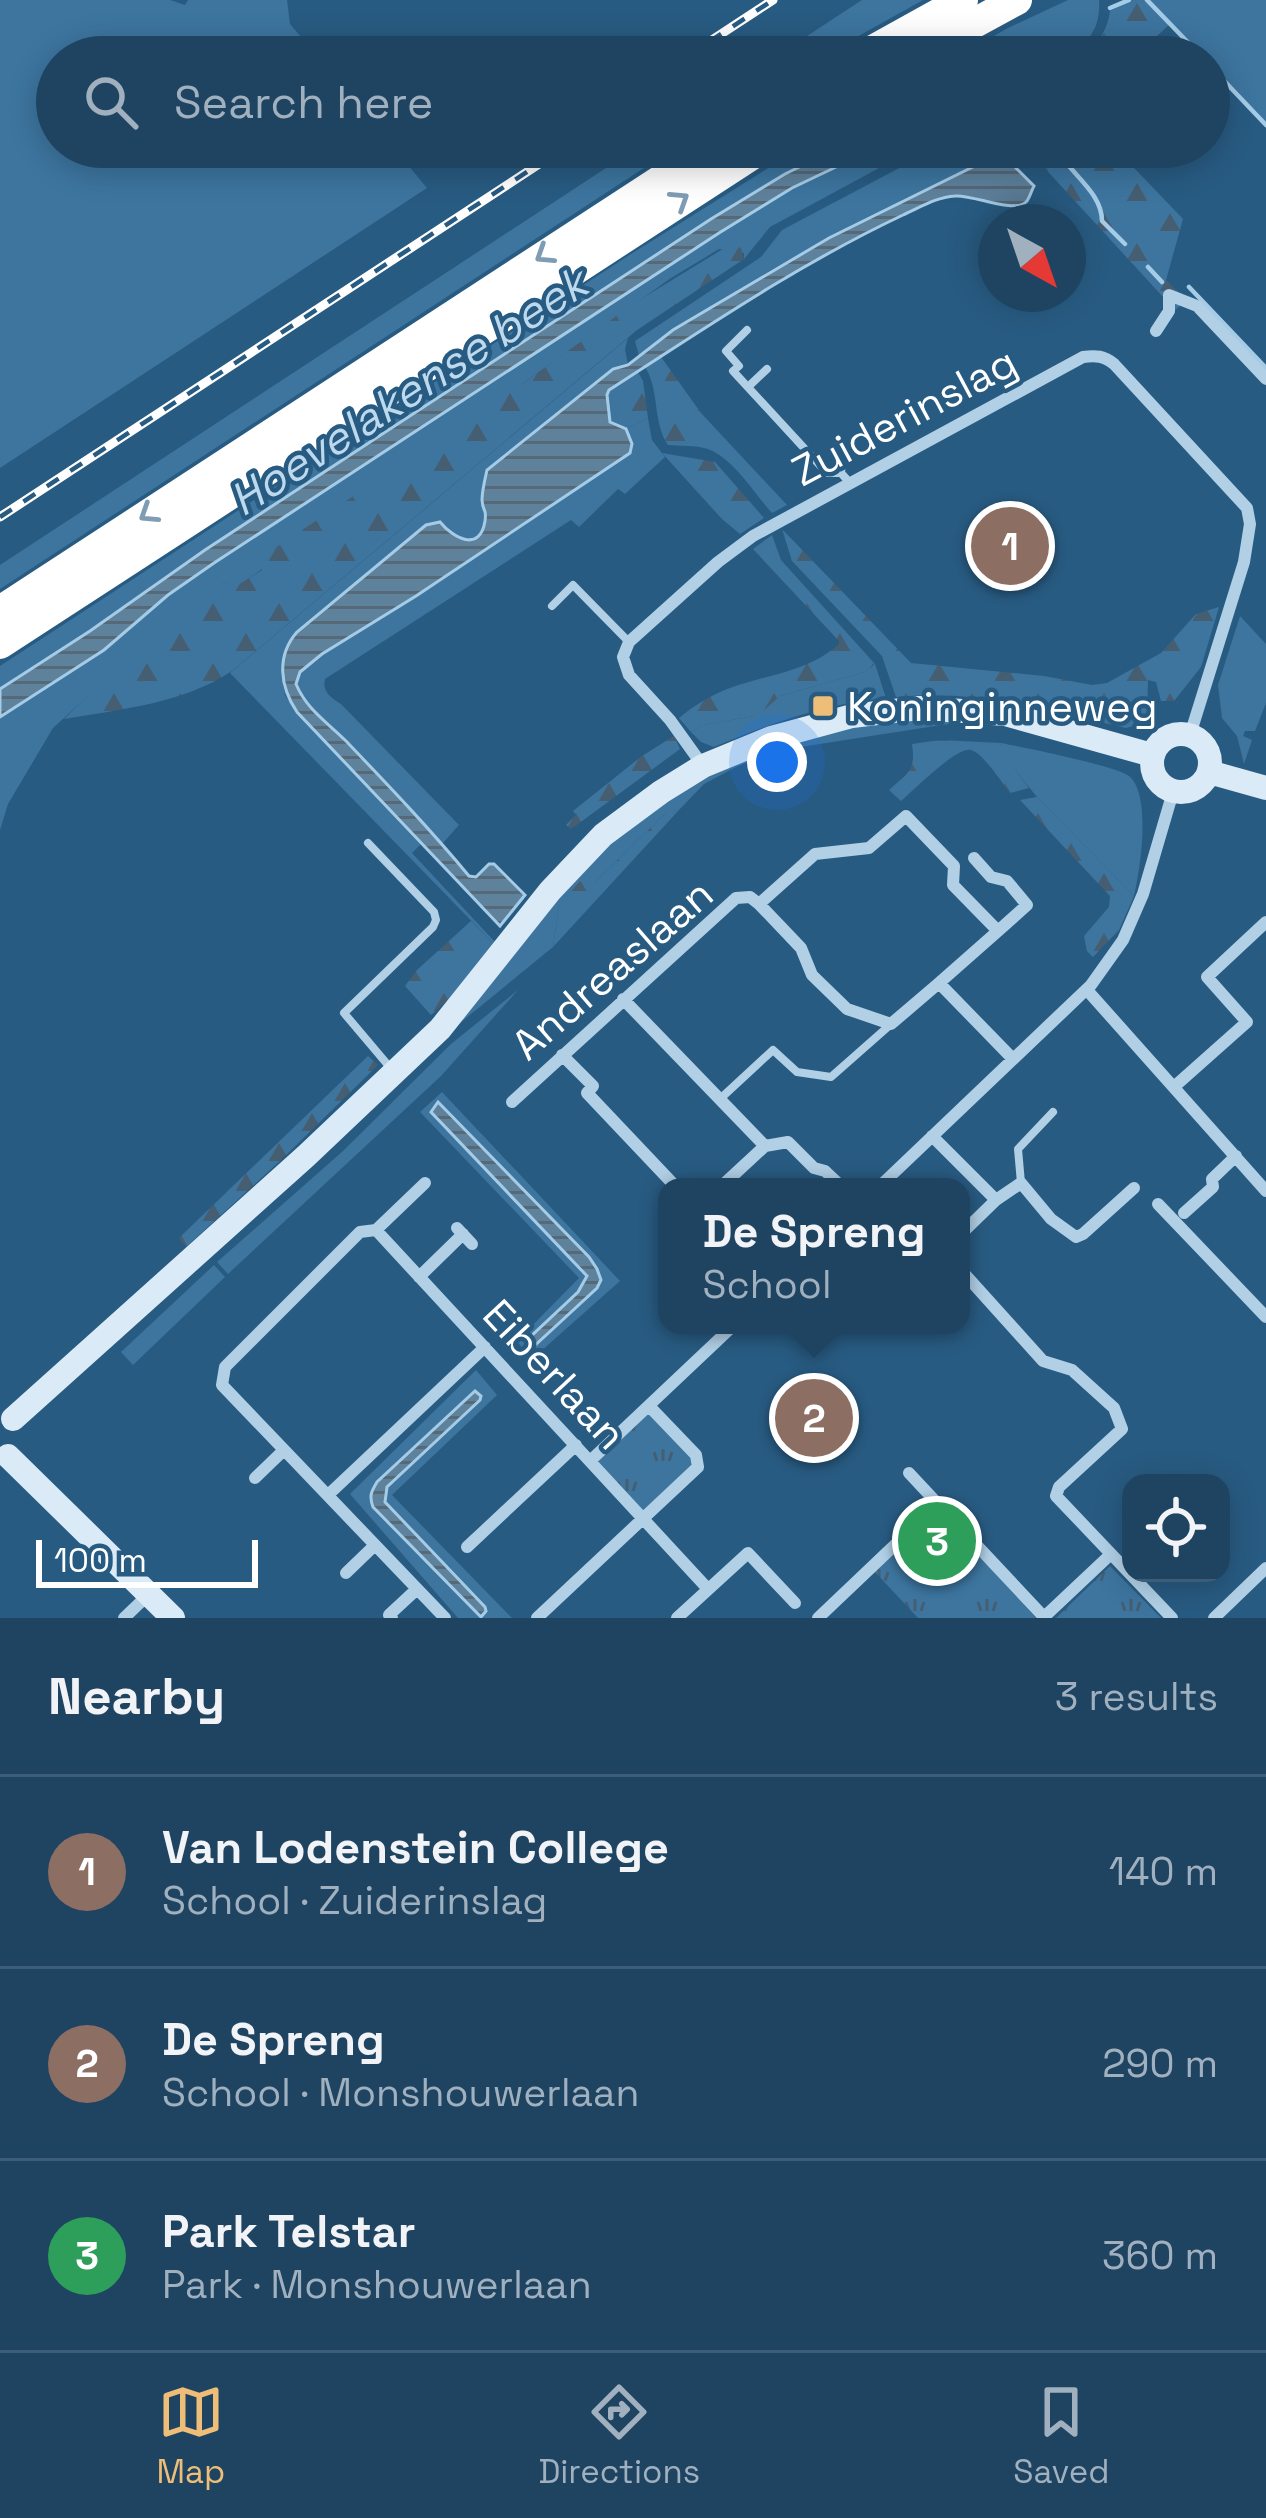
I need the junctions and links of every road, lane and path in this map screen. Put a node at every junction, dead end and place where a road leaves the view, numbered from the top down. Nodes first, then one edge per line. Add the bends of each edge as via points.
1 (963, 0) edge
2 (1017, 0) edge
3 (898, 36) edge
4 (951, 36) edge
5 (679, 168) edge
6 (732, 168) edge
7 (747, 331) dead end
8 (1156, 331) dead end
9 (767, 369) dead end
10 (1266, 379) edge
11 (748, 387) junction
12 (842, 460) dead end
13 (845, 478) junction
14 (552, 606) dead end
15 (0, 610) edge
16 (629, 642) junction
17 (0, 644) edge
18 (1190, 735) junction
19 (1153, 755) junction
20 (703, 766) junction
21 (1209, 772) junction
22 (1266, 788) edge
23 (1173, 792) junction
24 (368, 843) dead end
25 (974, 858) dead end
26 (759, 904) junction
27 (1266, 922) edge
28 (998, 931) junction
29 (938, 982) junction
30 (1087, 990) junction
31 (623, 999) junction
32 (891, 1024) junction
33 (562, 1055) junction
34 (1013, 1059) junction
35 (394, 1072) junction
36 (1175, 1086) junction
37 (720, 1099) junction
38 (512, 1102) dead end
39 (1053, 1112) dead end
40 (932, 1136) junction
41 (765, 1145) junction
42 (1236, 1156) junction
43 (667, 1178) edge
44 (730, 1178) edge
45 (832, 1178) edge
46 (888, 1178) edge
47 (425, 1183) dead end
48 (1021, 1183) junction
49 (1134, 1188) dead end
50 (1266, 1191) edge
51 (996, 1200) junction
52 (1158, 1204) dead end
53 (1184, 1213) dead end
54 (970, 1225) edge
55 (376, 1230) junction
56 (464, 1235) dead end
57 (419, 1276) junction
58 (970, 1280) edge
59 (1266, 1317) edge
60 (725, 1334) edge
61 (485, 1347) junction
62 (649, 1406) junction
63 (6, 1414) edge
64 (576, 1445) junction
65 (284, 1450) junction
66 (4, 1459) edge
67 (590, 1461) junction
68 (909, 1472) dead end
69 (255, 1478) dead end
70 (328, 1495) junction
71 (938, 1504) junction
72 (642, 1517) junction
73 (375, 1545) junction
74 (467, 1546) dead end
75 (1112, 1554) junction
76 (1266, 1568) edge
77 (346, 1573) dead end
78 (417, 1589) junction
79 (709, 1589) junction
80 (150, 1594) junction
81 (795, 1603) dead end
82 (684, 1616) edge
83 (124, 1618) edge
84 (173, 1618) edge
85 (392, 1618) edge
86 (446, 1618) edge
87 (537, 1618) edge
88 (818, 1618) edge
89 (1172, 1618) edge
90 (1214, 1618) edge

1 - 3 highway
2 - 4 highway
5 -> 15 highway
17 -> 6 highway
7 - 11 lane via 726,351
8 - 10 street via 1169,295 1197,306
9 - 11 lane
11 - 13 lane via 827,473
12 - 13 lane
13 - 16 street, Zuiderinslag via 736,547
13 - 18 street, Zuiderinslag via 1084,357 1114,364 1246,508 1250,524
14 - 16 lane via 573,585
16 - 20 street via 629,675
18 - 19 main road via 1170,736
18 - 21 main road via 1207,750
19 - 20 main road via 1005,714 919,708 852,716
19 - 23 main road via 1155,778
20 - 35 main road via 603,836
21 - 22 main road
21 - 23 main road via 1195,789
23 - 30 street via 1143,894
24 - 35 lane via 436,920 344,1013
25 - 28 street via 1027,905
26 - 28 street via 815,854 869,848 906,816 954,866 952,885
26 - 31 street, Andreaslaan via 736,898
26 - 32 street via 847,1009
27 - 36 street via 1207,977 1246,1022
28 - 29 street
29 - 32 street
29 - 34 street
30 - 34 street
30 - 36 street
31 - 33 street, Andreaslaan
31 - 37 street
32 - 37 lane via 831,1077 797,1072 772,1050
33 - 38 street, Andreaslaan
33 - 43 street
34 - 40 street
35 - 63 main road
36 - 42 street
37 - 41 street
39 - 48 lane via 1018,1149
40 - 46 street
40 - 51 street
41 - 44 street
41 - 45 street via 788,1142
42 - 50 street
42 - 53 street
47 - 55 street
48 - 49 street via 1076,1237
48 - 51 street
51 - 54 street
52 - 59 street
55 - 57 street, Eiberlaan
55 - 65 street via 360,1232 225,1367 222,1384
56 - 57 street
57 - 61 street, Eiberlaan
58 - 75 street via 1043,1361 1072,1370 1114,1408 1122,1429 1056,1496
60 - 62 street
61 - 64 street, Eiberlaan
61 - 70 street
62 - 67 street
62 - 72 street via 699,1460
63 - 66 main road via 17,1435
64 - 67 street, Eiberlaan
64 - 74 street
65 - 69 street
65 - 70 street
66 - 80 main road
67 - 72 street, Eiberlaan
68 - 71 street
70 - 73 street
71 - 75 street via 1044,1617
71 - 88 street
72 - 79 street, Eiberlaan
72 - 87 street
73 - 77 street
73 - 78 street
75 - 89 street
76 - 90 street
78 - 85 street
78 - 86 street
79 - 81 street via 748,1553
79 - 82 street
80 - 83 street
80 - 84 main road

